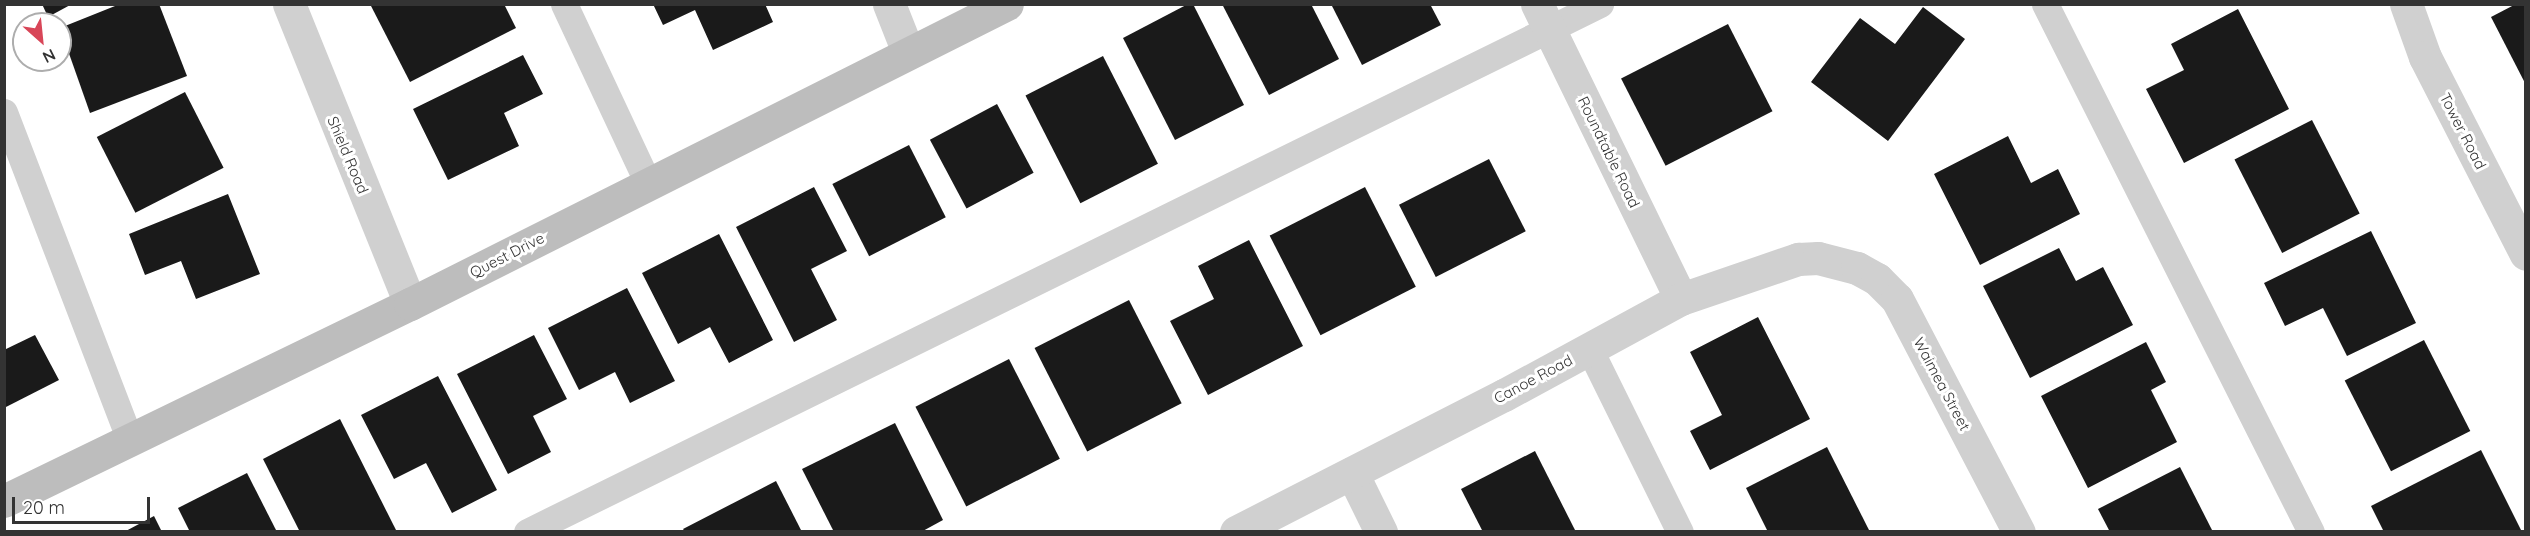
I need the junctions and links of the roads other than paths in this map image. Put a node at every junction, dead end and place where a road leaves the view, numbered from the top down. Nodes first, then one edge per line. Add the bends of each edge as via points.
1 (289, 4) edge
2 (564, 4) edge
3 (889, 4) edge
4 (1007, 4) edge
5 (1600, 4) edge
6 (2045, 4) edge
7 (2406, 4) edge
8 (1543, 17) edge
9 (908, 52) junction
10 (4, 112) edge
11 (648, 183) junction
12 (2518, 221) edge
13 (2526, 254) edge
14 (1838, 263) joint
15 (1681, 298) junction
16 (410, 304) junction
17 (1589, 348) junction
18 (130, 440) junction
19 (1352, 473) junction
20 (4, 501) edge
21 (527, 531) edge
22 (1236, 531) edge
23 (1381, 531) edge
24 (1680, 531) edge
25 (2019, 531) edge
26 (2311, 531) edge

1 - 16 street, Shield Road
2 - 11 lane
3 - 9 street
4 - 9 street, Quest Drive
5 - 8 lane
6 - 26 lane
7 - 12 street, Tower Road via 2425,57
8 - 15 street, Roundtable Road
8 - 21 lane
9 - 11 street, Quest Drive
10 - 18 lane
11 - 16 street, Quest Drive
12 - 13 street, Tower Road
14 - 15 street, Canoe Road via 1798,259
14 - 25 street, Waimea Street via 1877,279 1897,299
15 - 17 street, Canoe Road
16 - 18 street, Quest Drive
17 - 19 street, Canoe Road
17 - 24 lane
18 - 20 street, Quest Drive
19 - 22 street, Canoe Road
19 - 23 street

